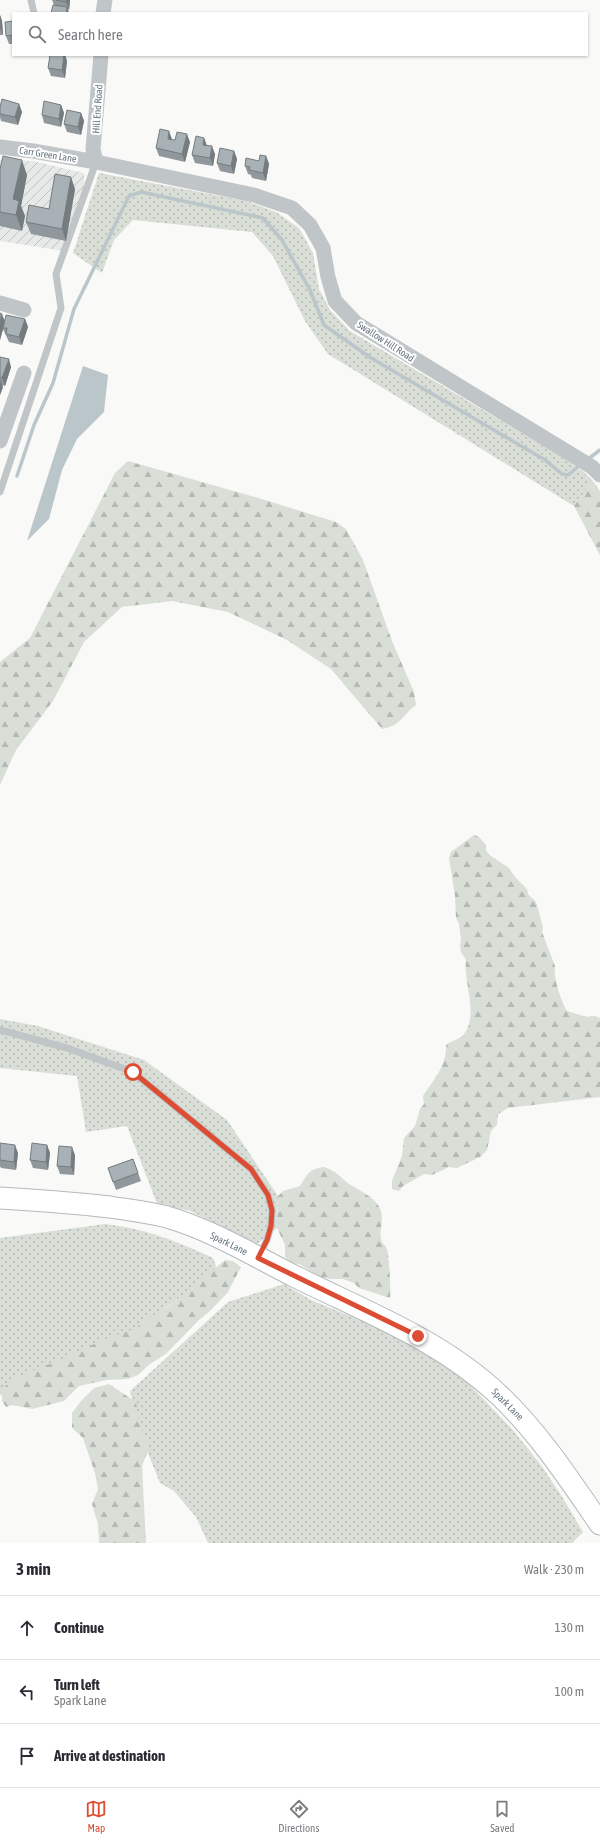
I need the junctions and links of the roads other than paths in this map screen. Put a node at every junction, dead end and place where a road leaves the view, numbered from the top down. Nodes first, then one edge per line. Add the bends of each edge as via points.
1 (31, 0) edge
2 (105, 0) edge
3 (34, 12) edge
4 (103, 12) edge
5 (101, 56) edge
6 (0, 147) edge
7 (96, 162) junction
8 (0, 303) edge
9 (24, 310) dead end
10 (24, 373) dead end
11 (0, 441) edge
12 (600, 475) edge
13 (0, 492) edge
14 (0, 1030) edge
15 (0, 1198) edge
16 (258, 1258) junction
17 (600, 1524) edge

1 - 3 lane
2 - 4 street
5 - 7 street, Hill End Road via 94,149
6 - 7 street, Carr Green Lane
7 - 12 street, Swallow Hill Road via 254,195 292,208 310,225 323,248 335,301 356,323 592,467
7 - 13 lane via 56,274 61,308
8 - 9 street
10 - 11 street
14 - 16 lane via 68,1048 133,1072 251,1169 268,1195 272,1210 267,1240
15 - 16 main road, Spark Lane via 58,1201 167,1217 217,1236
16 - 17 main road, Spark Lane via 418,1336 476,1374 540,1438

